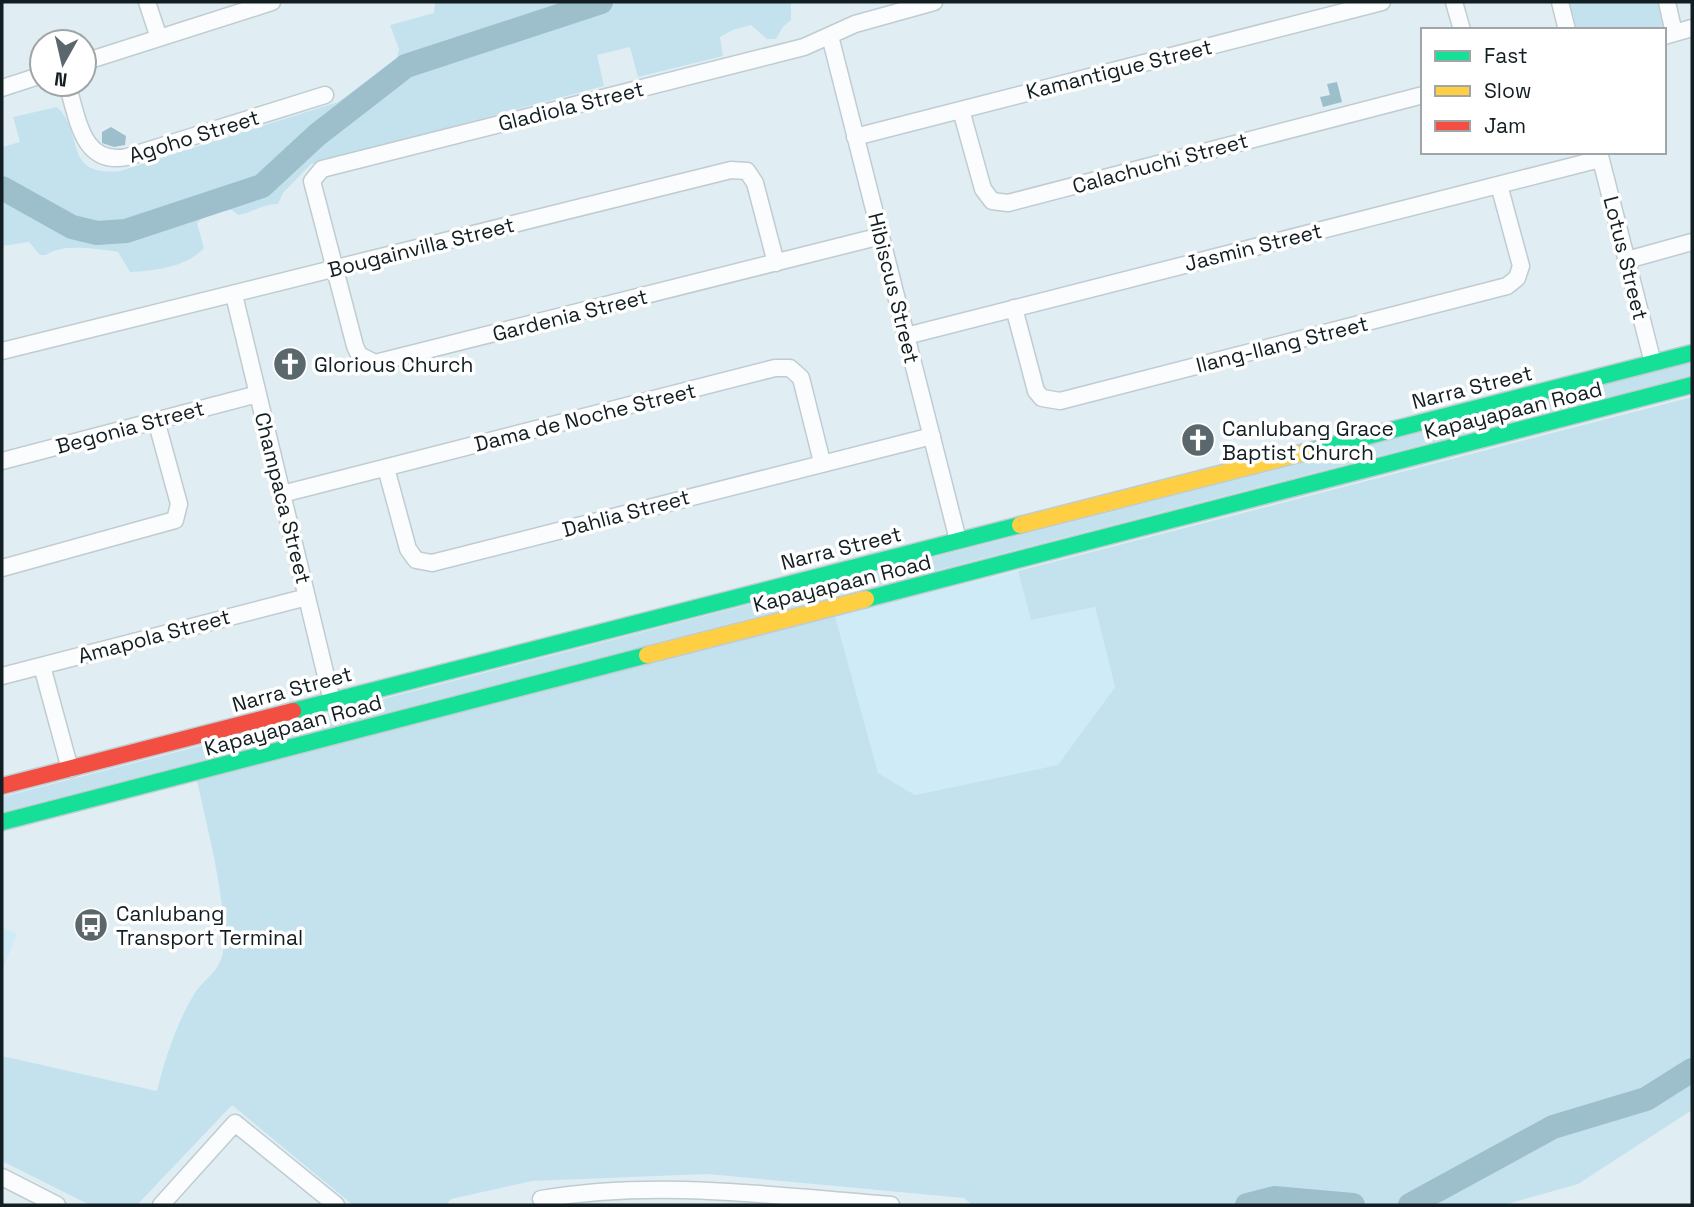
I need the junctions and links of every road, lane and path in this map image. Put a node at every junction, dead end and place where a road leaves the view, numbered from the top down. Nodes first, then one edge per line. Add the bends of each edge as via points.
1 (147, 2) edge
2 (934, 2) edge
3 (1382, 2) edge
4 (1454, 2) edge
5 (1560, 2) edge
6 (1667, 2) edge
7 (262, 3) edge
8 (1461, 28) edge
9 (1566, 28) edge
10 (1692, 29) edge
11 (1669, 34) edge
12 (830, 36) junction
13 (159, 38) junction
14 (98, 58) edge
15 (28, 80) edge
16 (2, 88) edge
17 (326, 95) dead end
18 (1421, 96) edge
19 (72, 98) edge
20 (961, 110) junction
21 (855, 137) junction
22 (1600, 155) edge
23 (313, 177) joint
24 (1499, 185) junction
25 (881, 236) junction
26 (1692, 242) edge
27 (1627, 260) junction
28 (776, 263) junction
29 (334, 269) junction
30 (234, 295) junction
31 (1014, 308) junction
32 (906, 336) junction
33 (3, 348) edge
34 (1692, 353) edge
35 (1653, 363) junction
36 (1692, 386) edge
37 (258, 394) junction
38 (156, 420) junction
39 (932, 436) junction
40 (2, 461) edge
41 (822, 462) junction
42 (386, 468) junction
43 (282, 494) junction
44 (958, 540) junction
45 (2, 568) edge
46 (307, 597) junction
47 (42, 666) junction
48 (2, 676) edge
49 (332, 701) junction
50 (70, 769) junction
51 (2, 786) edge
52 (2, 822) edge
53 (2, 1178) edge
54 (541, 1199) dead end
55 (57, 1205) edge
56 (161, 1205) edge
57 (336, 1205) edge
58 (891, 1205) edge

1 - 13 street
2 - 12 street, Gladiola Street via 855,24
3 - 20 street, Kamantigue Street
4 - 8 street
5 - 9 street
6 - 11 street
7 - 13 street
10 - 11 street
12 - 21 street, Hibiscus Street
12 - 23 street, Gladiola Street via 804,47 321,169
13 - 14 street
15 - 16 street
17 - 19 street, Agoho Street via 111,159 96,154 86,143
18 - 20 street, Calachuchi Street via 1008,203 992,201 983,189
20 - 21 street, Kamantigue Street
21 - 25 street, Hibiscus Street
22 - 24 street, Jasmin Street
22 - 27 street, Lotus Street
23 - 29 street, Gardenia Street
24 - 31 street, Jasmin Street
24 - 31 street, Ilang-Ilang Street via 1521,266 1517,278 1507,286 1060,401 1042,398 1037,391
25 - 28 street, Gardenia Street
25 - 32 street, Hibiscus Street
26 - 27 street
27 - 35 street, Lotus Street
28 - 29 street, Gardenia Street via 375,363 359,355 355,346
28 - 29 street, Bougainvilla Street via 755,183 747,172 731,170
29 - 30 street, Bougainvilla Street
30 - 33 street, Bougainvilla Street
30 - 37 street, Champaca Street
31 - 32 street, Jasmin Street
32 - 39 street, Hibiscus Street
34 - 35 street, Narra Street
35 - 44 street, Narra Street
36 - 52 street, Kapayapaan Road
37 - 38 street, Begonia Street
37 - 43 street, Champaca Street
38 - 40 street, Begonia Street
38 - 45 street via 179,504 175,520
39 - 41 street, Dahlia Street
39 - 44 street, Hibiscus Street
41 - 42 street, Dahlia Street via 424,563 408,549
41 - 42 street, Dama de Noche Street via 800,378 783,368
42 - 43 street, Dama de Noche Street
43 - 46 street, Champaca Street
44 - 49 street, Narra Street
46 - 47 street, Amapola Street
46 - 49 street, Champaca Street
47 - 48 street, Amapola Street
47 - 50 street
49 - 50 street, Narra Street
50 - 51 street, Narra Street
53 - 55 street
54 - 58 street via 628,1188
56 - 57 street via 234,1123

